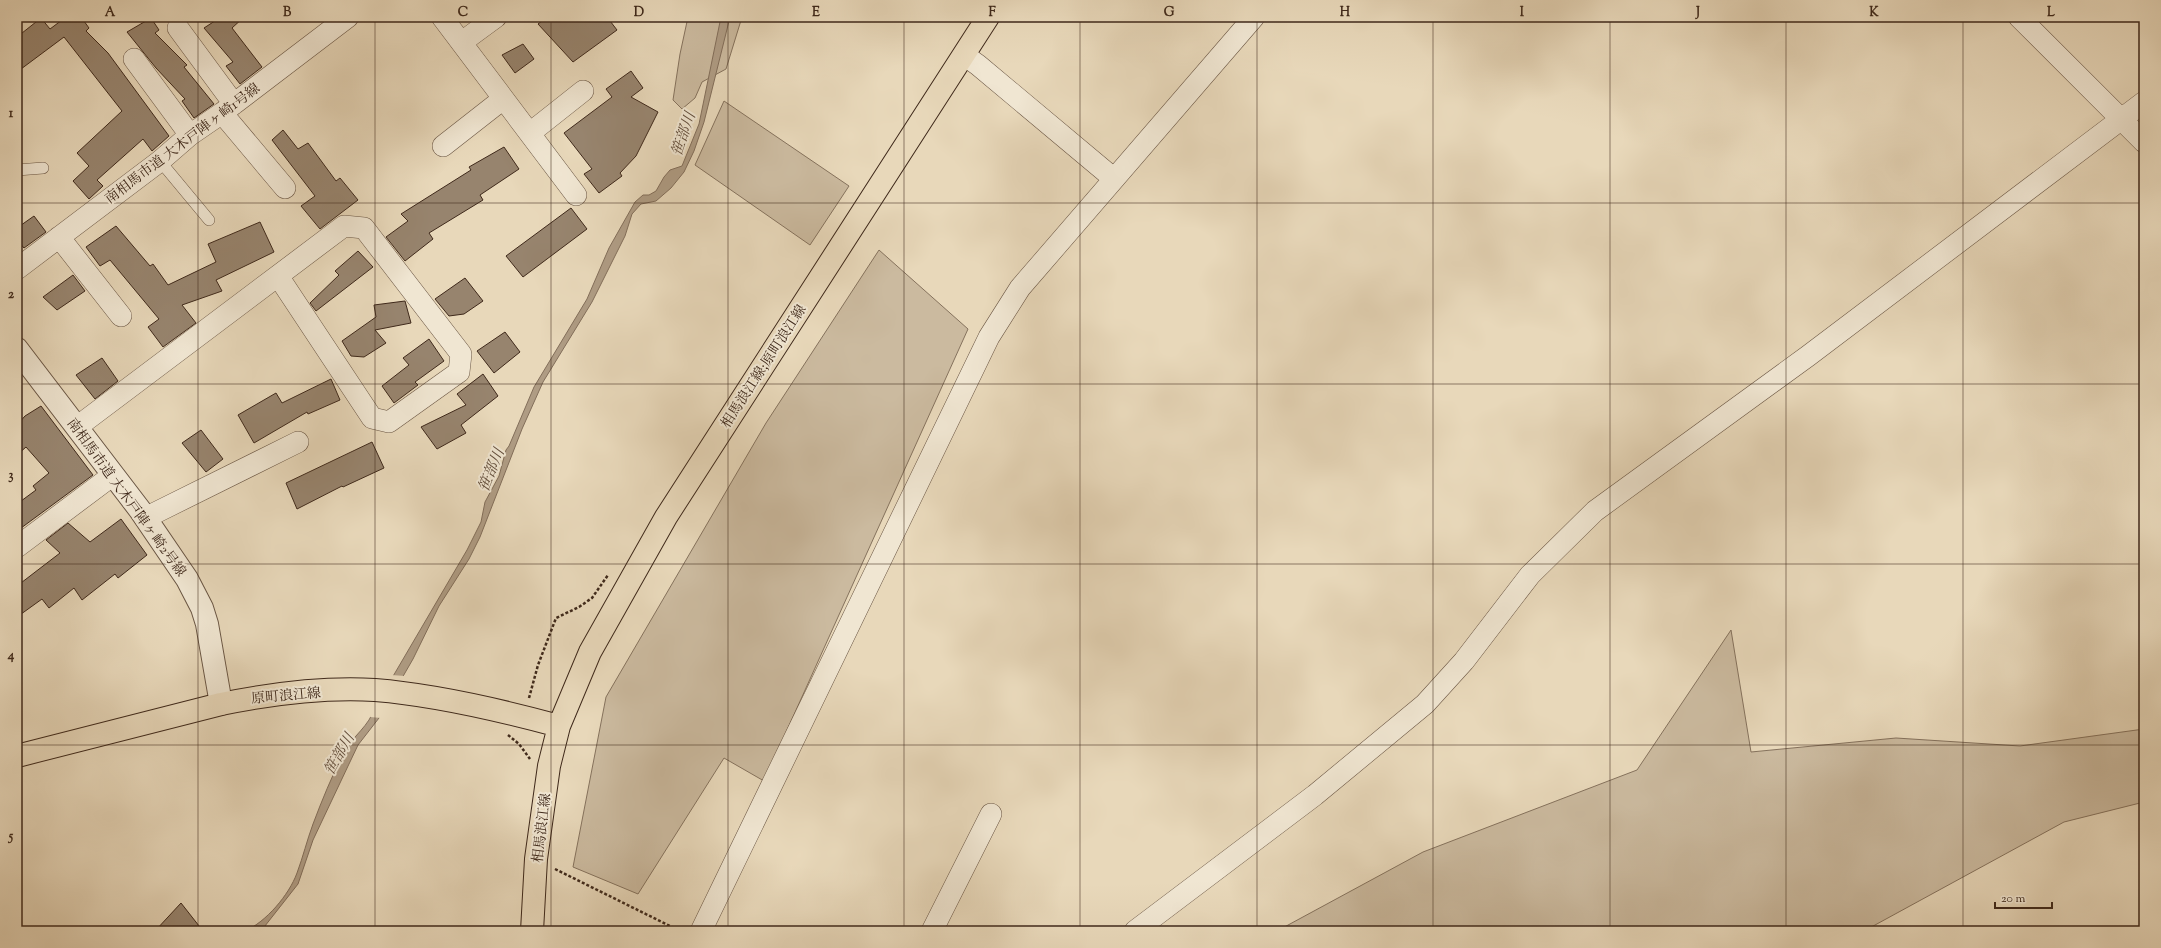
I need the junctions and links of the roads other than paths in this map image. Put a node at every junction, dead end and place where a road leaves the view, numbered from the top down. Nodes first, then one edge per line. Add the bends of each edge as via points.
1 (348, 17) edge
2 (442, 17) edge
3 (496, 17) edge
4 (988, 17) edge
5 (1254, 17) edge
6 (2019, 17) edge
7 (178, 28) dead end
8 (462, 42) junction
9 (964, 55) junction
10 (134, 59) dead end
11 (584, 91) dead end
12 (503, 99) junction
13 (2144, 102) edge
14 (228, 108) junction
15 (2121, 118) junction
16 (530, 133) junction
17 (190, 135) junction
18 (2144, 142) edge
19 (443, 146) dead end
20 (160, 161) junction
21 (43, 168) dead end
22 (17, 170) edge
23 (1113, 178) junction
24 (285, 188) dead end
25 (576, 195) dead end
26 (209, 220) dead end
27 (59, 237) junction
28 (17, 269) edge
29 (278, 276) junction
30 (121, 316) dead end
31 (17, 349) edge
32 (77, 427) junction
33 (298, 442) dead end
34 (113, 475) junction
35 (145, 518) junction
36 (17, 547) edge
37 (221, 704) junction
38 (559, 726) junction
39 (17, 756) edge
40 (991, 814) dead end
41 (532, 931) edge
42 (701, 931) edge
43 (932, 931) edge
44 (1134, 931) edge

1 - 14 street, 南相馬市道 大木戸陣ヶ崎1号線
2 - 8 street
3 - 8 street
4 - 9 main road, 相馬浪江線;原町浪江線
5 - 23 street
6 - 15 street
7 - 14 street
8 - 12 street
9 - 23 street
9 - 38 main road, 相馬浪江線;原町浪江線 via 666,517 590,652
10 - 17 street
11 - 16 street
12 - 16 street
12 - 19 street
13 - 15 street
14 - 17 street, 南相馬市道 大木戸陣ヶ崎1号線
14 - 24 street
15 - 18 street
15 - 44 street via 1808,356 1595,511 1530,575 1464,661 1425,704 1315,795
16 - 25 street
17 - 20 street, 南相馬市道 大木戸陣ヶ崎1号線
20 - 26 lane
20 - 27 street, 南相馬市道 大木戸陣ヶ崎1号線
21 - 22 lane
23 - 42 street via 1020,288 989,337
27 - 28 street, 南相馬市道 大木戸陣ヶ崎1号線
27 - 30 street
29 - 29 street via 344,226 364,228 461,354 459,372 390,422 372,418
29 - 32 street
31 - 32 street, 南相馬市道 大木戸陣ヶ崎2号線
32 - 34 street, 南相馬市道 大木戸陣ヶ崎2号線
33 - 35 street
34 - 35 street, 南相馬市道 大木戸陣ヶ崎2号線
34 - 36 street
35 - 37 street, 南相馬市道 大木戸陣ヶ崎2号線 via 187,578 202,608
37 - 38 main road, 原町浪江線 via 257,698 374,690 524,717
37 - 39 main road, 原町浪江線
38 - 41 main road, 相馬浪江線 via 549,766 542,815
40 - 43 street

